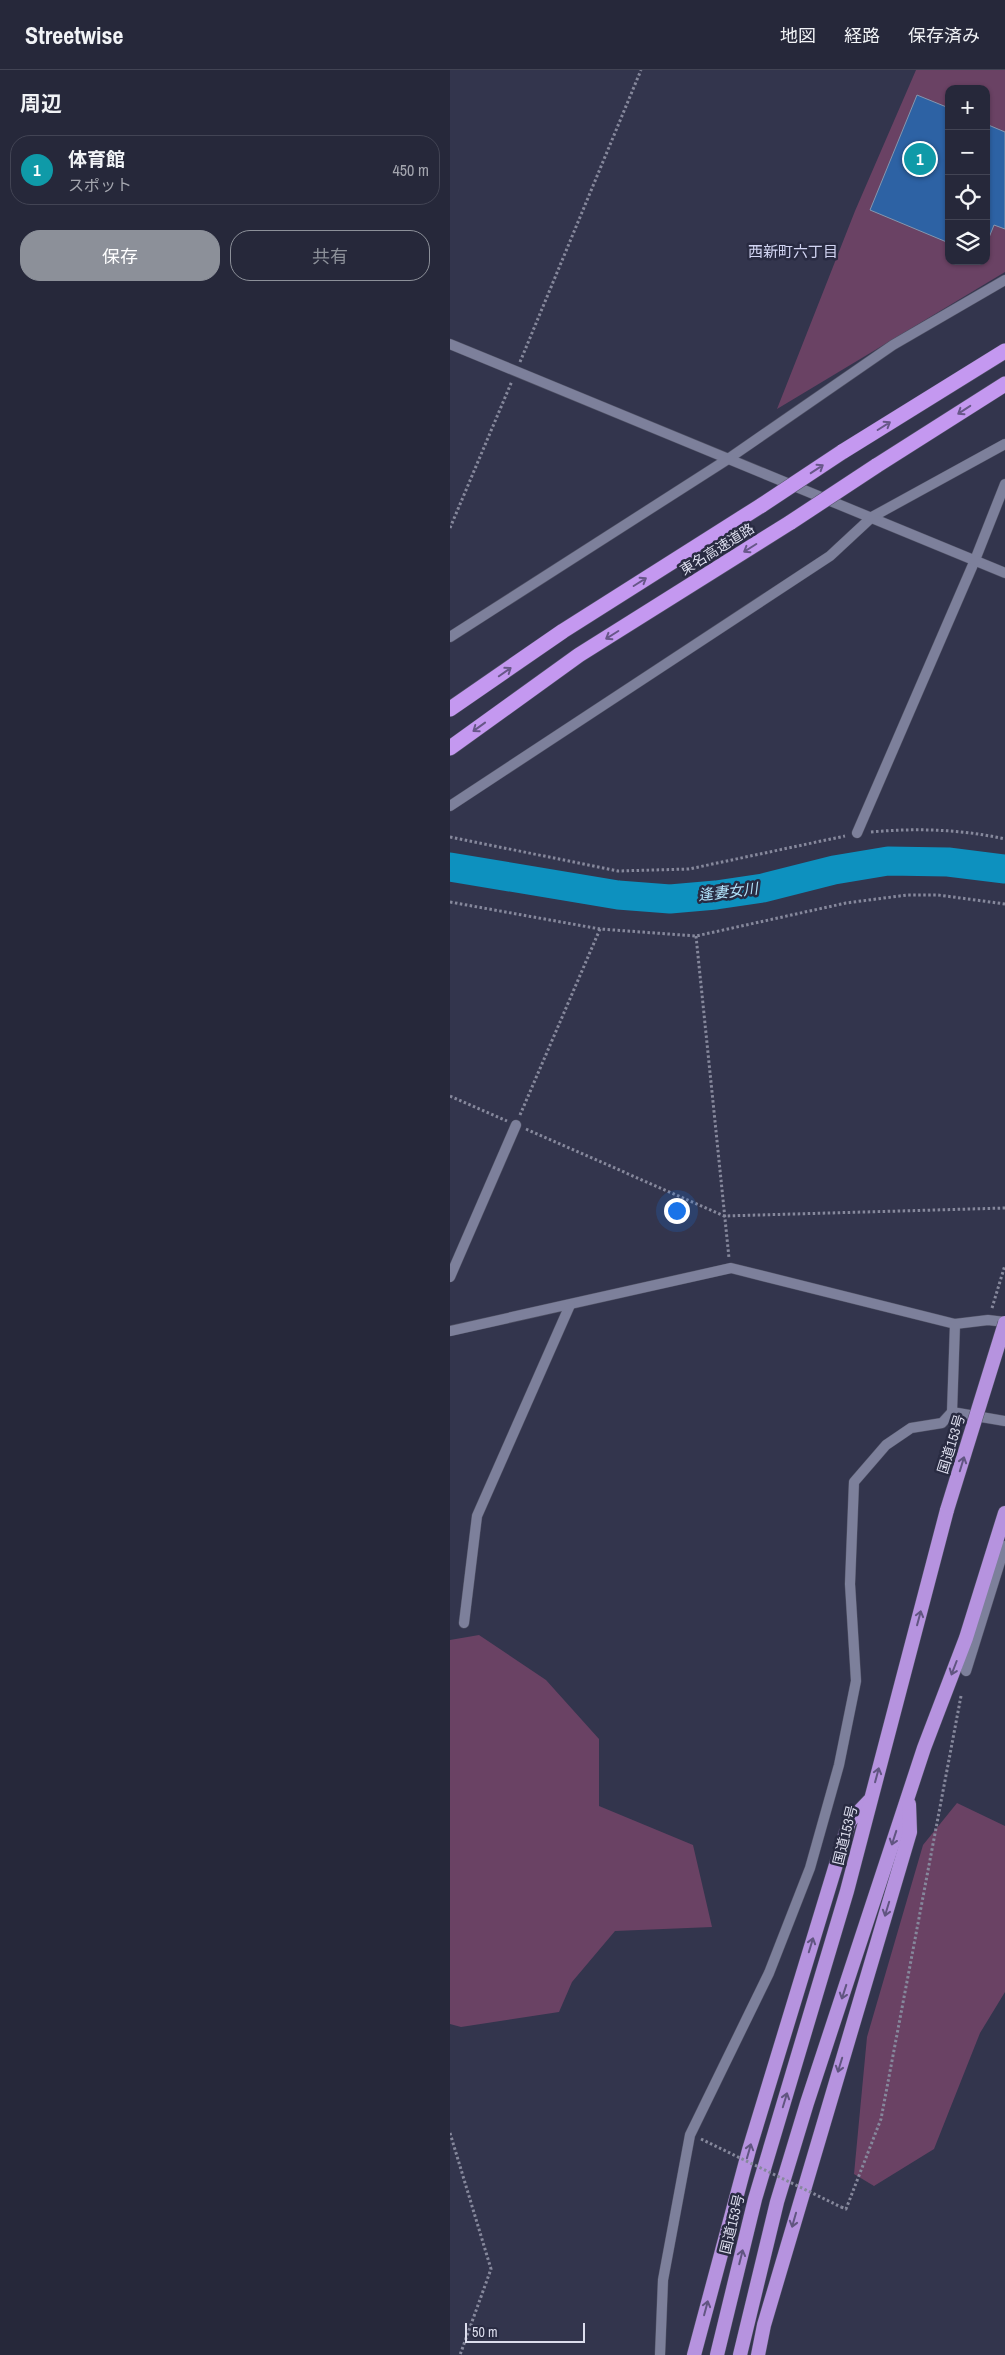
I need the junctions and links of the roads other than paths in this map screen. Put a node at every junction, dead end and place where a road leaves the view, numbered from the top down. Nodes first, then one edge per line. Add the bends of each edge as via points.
1 (1005, 280) edge
2 (450, 344) edge
3 (1005, 351) edge
4 (1005, 384) edge
5 (1005, 444) edge
6 (728, 458) junction
7 (1005, 484) edge
8 (872, 517) junction
9 (975, 560) junction
10 (1005, 573) edge
11 (450, 637) edge
12 (450, 709) edge
13 (450, 748) edge
14 (450, 806) edge
15 (857, 833) road end
16 (516, 1125) road end
17 (450, 1277) edge
18 (570, 1305) junction
19 (1005, 1323) edge
20 (955, 1324) junction
21 (451, 1330) edge
22 (952, 1412) junction
23 (1005, 1422) edge
24 (1004, 1518) edge
25 (1005, 1546) edge
26 (464, 1623) dead end
27 (966, 1671) road end
28 (909, 1794) junction
29 (870, 1800) junction
30 (660, 2355) edge
31 (694, 2355) edge
32 (717, 2355) edge
33 (740, 2355) edge
34 (758, 2355) edge

1 - 6 street via 893,345
2 - 6 street
12 -> 3 highway, 東名高速道路, bridge via 563,631
4 -> 13 highway, 東名高速道路, bridge via 579,655
5 - 8 street
6 - 8 street
6 - 11 street
7 - 9 street
8 - 9 street
8 - 14 street via 830,556
9 - 10 street
9 - 15 street
16 - 17 street
18 - 20 street via 731,1268
18 - 21 street
18 - 26 street via 477,1516
19 - 20 street via 988,1320
29 -> 19 highway, 国道153号, bridge via 948,1510
20 - 22 street
22 - 23 street
22 - 30 street via 942,1423 911,1428 886,1445 854,1482 850,1584 856,1680 839,1765 810,1868 769,1974 690,2135 663,2280
24 -> 28 highway via 966,1638
25 - 27 street
28 -> 33 highway via 777,2202
28 -> 34 highway via 910,1832 818,2138
31 -> 29 highway via 749,2150 849,1822
32 -> 29 highway, 国道153号 via 755,2199 847,1891

